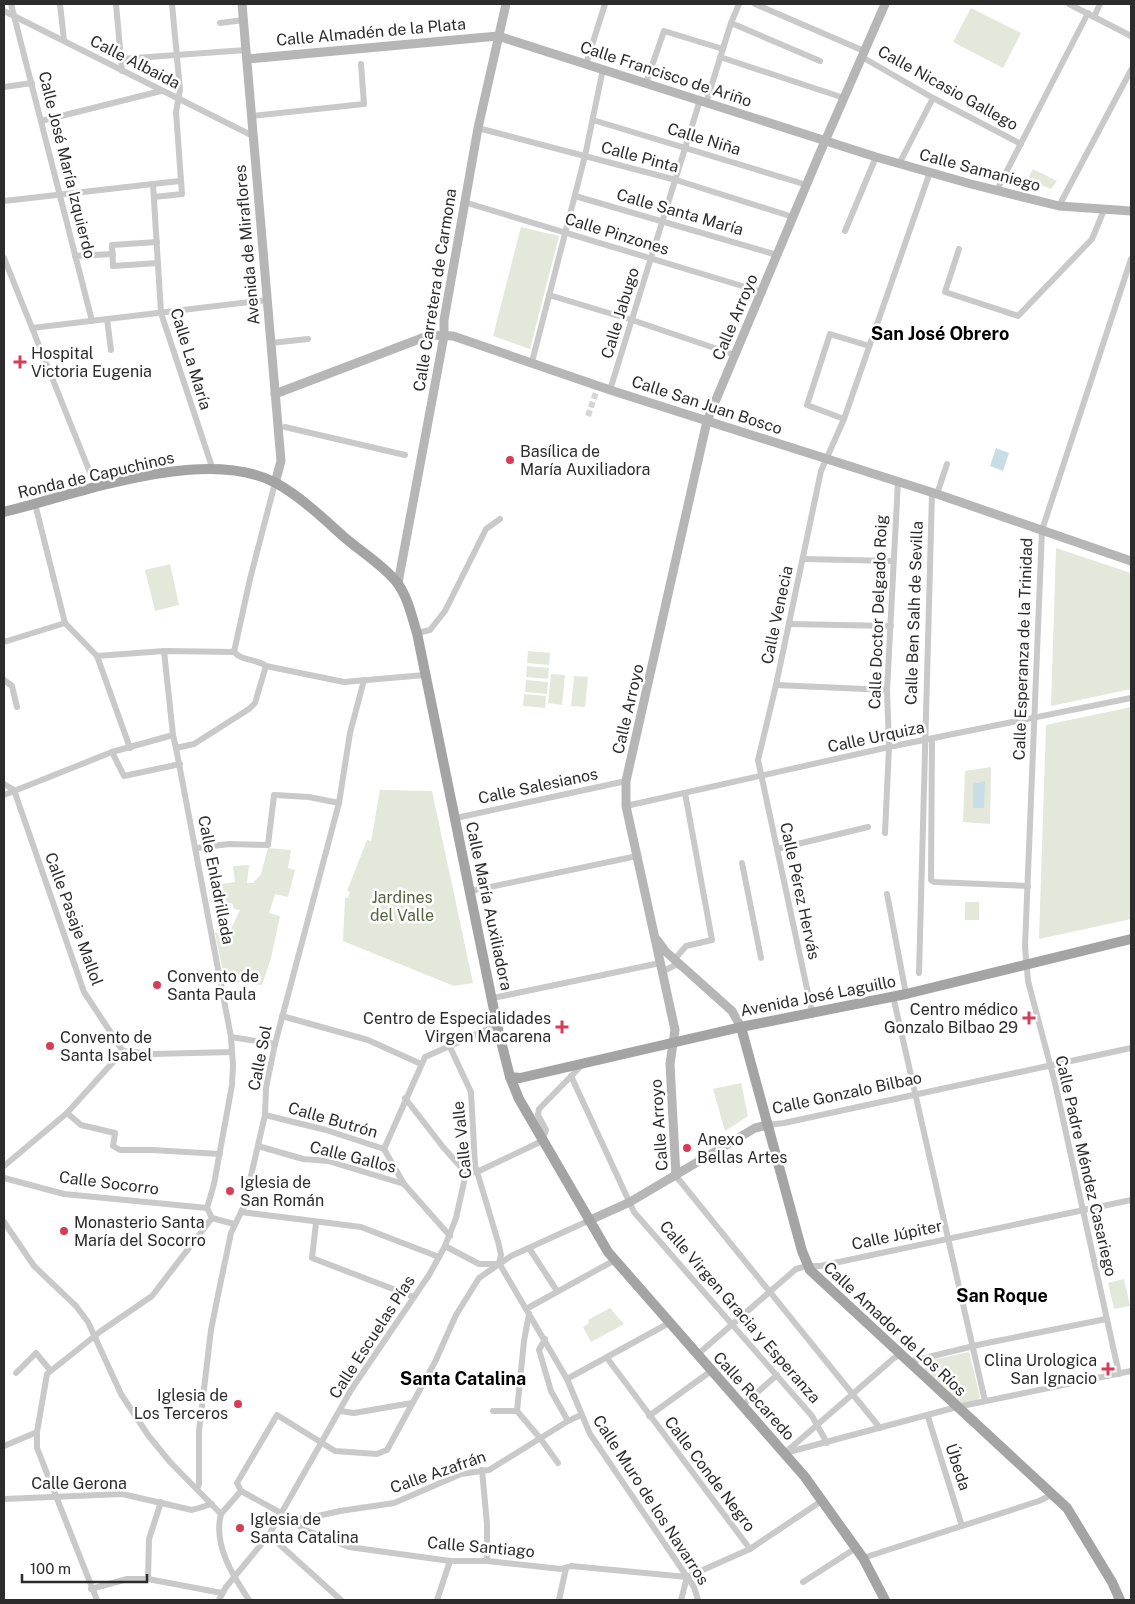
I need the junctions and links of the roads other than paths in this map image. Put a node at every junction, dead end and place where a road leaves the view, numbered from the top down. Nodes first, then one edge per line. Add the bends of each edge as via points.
1 (11, 4) edge
2 (60, 4) edge
3 (116, 4) edge
4 (172, 4) edge
5 (242, 4) edge
6 (506, 4) edge
7 (605, 4) edge
8 (739, 4) edge
9 (755, 4) edge
10 (885, 4) edge
11 (1069, 4) edge
12 (1100, 4) edge
13 (4, 11) edge
14 (1091, 15) junction
15 (14, 16) junction
16 (244, 20) junction
17 (220, 23) dead end
18 (731, 23) junction
19 (498, 36) junction
20 (1131, 36) edge
21 (64, 40) junction
22 (723, 49) junction
23 (246, 54) junction
24 (863, 54) junction
25 (177, 55) junction
26 (720, 58) junction
27 (121, 59) junction
28 (820, 61) dead end
29 (361, 64) dead end
30 (586, 64) junction
31 (603, 69) junction
32 (1131, 70) edge
33 (122, 72) junction
34 (32, 83) junction
35 (646, 83) junction
36 (4, 87) edge
37 (161, 91) junction
38 (844, 98) junction
39 (933, 98) junction
40 (178, 100) junction
41 (703, 101) junction
42 (252, 116) junction
43 (593, 120) junction
44 (41, 121) junction
45 (478, 128) junction
46 (253, 136) junction
47 (825, 141) junction
48 (1021, 144) junction
49 (686, 148) junction
50 (585, 156) junction
51 (876, 158) junction
52 (899, 164) junction
53 (930, 172) junction
54 (676, 180) junction
55 (180, 182) junction
56 (153, 184) junction
57 (807, 185) junction
58 (997, 190) junction
59 (60, 194) junction
60 (575, 196) junction
61 (154, 197) junction
62 (4, 201) edge
63 (464, 202) junction
64 (1059, 206) junction
65 (1104, 210) junction
66 (1131, 211) edge
67 (793, 217) junction
68 (663, 220) junction
69 (845, 231) dead end
70 (566, 232) junction
71 (157, 242) junction
72 (959, 249) dead end
73 (113, 254) junction
74 (777, 255) junction
75 (76, 256) junction
76 (4, 258) edge
77 (651, 258) junction
78 (1131, 259) edge
79 (158, 263) junction
80 (762, 292) junction
81 (549, 295) junction
82 (267, 300) junction
83 (161, 313) junction
84 (107, 319) junction
85 (632, 320) junction
86 (92, 321) junction
87 (32, 328) junction
88 (444, 336) junction
89 (308, 339) dead end
90 (271, 343) junction
91 (869, 346) junction
92 (110, 350) dead end
93 (735, 355) junction
94 (532, 362) junction
95 (610, 390) junction
96 (275, 394) junction
97 (844, 419) junction
98 (708, 421) junction
99 (285, 427) dead end
100 (405, 455) dead end
101 (827, 459) junction
102 (947, 464) dead end
103 (212, 468) junction
104 (93, 480) dead end
105 (898, 481) junction
106 (275, 483) junction
107 (935, 494) junction
108 (35, 504) junction
109 (4, 512) edge
110 (500, 519) dead end
111 (1042, 530) junction
112 (804, 558) junction
113 (892, 561) junction
114 (1131, 562) edge
115 (398, 578) junction
116 (65, 624) junction
117 (789, 624) junction
118 (891, 626) junction
119 (416, 633) junction
120 (4, 642) edge
121 (164, 651) junction
122 (234, 652) junction
123 (97, 656) junction
124 (266, 666) junction
125 (425, 675) junction
126 (4, 680) edge
127 (364, 680) junction
128 (776, 685) junction
129 (887, 690) junction
130 (1131, 698) edge
131 (17, 707) dead end
132 (1033, 720) junction
133 (174, 735) junction
134 (932, 739) junction
135 (924, 741) junction
136 (130, 748) junction
137 (176, 748) junction
138 (889, 748) junction
139 (112, 752) junction
140 (180, 764) junction
141 (760, 777) junction
142 (626, 781) junction
143 (4, 784) edge
144 (14, 790) junction
145 (686, 793) junction
146 (4, 795) edge
147 (339, 803) junction
148 (626, 806) junction
149 (456, 818) junction
150 (868, 827) dead end
151 (885, 833) dead end
152 (197, 848) junction
153 (777, 849) junction
154 (637, 856) junction
155 (742, 863) dead end
156 (1028, 886) junction
157 (471, 891) junction
158 (887, 894) dead end
159 (653, 935) junction
160 (1131, 939) edge
161 (761, 958) dead end
162 (674, 960) junction
163 (1026, 965) junction
164 (682, 966) junction
165 (661, 968) junction
166 (919, 974) dead end
167 (906, 994) junction
168 (893, 996) junction
169 (493, 998) junction
170 (812, 1012) junction
171 (282, 1016) junction
172 (497, 1025) junction
173 (741, 1027) junction
174 (232, 1037) junction
175 (673, 1042) junction
176 (275, 1044) junction
177 (449, 1045) junction
178 (1131, 1048) edge
179 (123, 1051) junction
180 (232, 1052) junction
181 (421, 1064) junction
182 (584, 1064) junction
183 (1050, 1066) junction
184 (571, 1076) junction
185 (515, 1078) junction
186 (915, 1094) junction
187 (405, 1098) junction
188 (67, 1113) junction
189 (265, 1115) junction
190 (533, 1116) junction
191 (768, 1125) junction
192 (542, 1141) junction
193 (258, 1146) junction
194 (384, 1150) junction
195 (220, 1154) junction
196 (4, 1166) edge
197 (477, 1172) junction
198 (466, 1173) junction
199 (676, 1176) junction
200 (7, 1178) edge
201 (404, 1184) junction
202 (1131, 1200) edge
203 (630, 1202) junction
204 (207, 1208) junction
205 (1082, 1211) junction
206 (241, 1212) junction
207 (212, 1218) junction
208 (588, 1221) junction
209 (4, 1222) edge
210 (316, 1223) junction
211 (234, 1224) junction
212 (450, 1236) junction
213 (947, 1239) junction
214 (445, 1246) junction
215 (529, 1248) junction
216 (439, 1257) junction
217 (615, 1260) junction
218 (499, 1263) junction
219 (807, 1266) junction
220 (557, 1291) junction
221 (770, 1291) junction
222 (414, 1297) junction
223 (528, 1311) junction
224 (1106, 1319) junction
225 (669, 1323) junction
226 (732, 1324) junction
227 (95, 1336) junction
228 (545, 1339) junction
229 (974, 1346) junction
230 (697, 1355) junction
231 (900, 1355) junction
232 (607, 1358) junction
233 (908, 1362) junction
234 (50, 1370) junction
235 (711, 1370) junction
236 (1131, 1371) edge
237 (16, 1373) dead end
238 (1119, 1374) junction
239 (777, 1375) junction
240 (568, 1379) junction
241 (852, 1394) junction
242 (984, 1401) junction
243 (412, 1403) junction
244 (742, 1406) junction
245 (957, 1407) junction
246 (340, 1411) junction
247 (493, 1411) dead end
248 (517, 1411) junction
249 (581, 1415) junction
250 (649, 1416) junction
251 (928, 1417) junction
252 (568, 1420) junction
253 (817, 1423) junction
254 (880, 1428) junction
255 (37, 1432) junction
256 (540, 1438) junction
257 (322, 1442) junction
258 (827, 1443) junction
259 (4, 1446) edge
260 (785, 1453) junction
261 (558, 1463) dead end
262 (482, 1470) junction
263 (197, 1488) junction
264 (241, 1491) junction
265 (1051, 1492) junction
266 (55, 1498) junction
267 (4, 1499) edge
268 (823, 1500) junction
269 (161, 1502) junction
270 (212, 1504) junction
271 (282, 1513) junction
272 (221, 1514) junction
273 (290, 1518) junction
274 (962, 1526) junction
275 (268, 1535) junction
276 (856, 1548) junction
277 (750, 1549) junction
278 (863, 1558) junction
279 (450, 1561) junction
280 (487, 1561) junction
281 (566, 1568) junction
282 (234, 1577) junction
283 (686, 1577) junction
284 (148, 1579) junction
285 (803, 1582) dead end
286 (91, 1589) junction
287 (222, 1593) junction
288 (97, 1600) edge
289 (219, 1600) edge
290 (249, 1600) edge
291 (341, 1600) edge
292 (437, 1600) edge
293 (558, 1600) edge
294 (680, 1600) edge
295 (698, 1600) edge
296 (885, 1600) edge
297 (1120, 1600) edge

1 - 15 street, Calle José María Izquierdo
2 - 21 street
3 - 27 street
4 - 25 street
5 - 16 main road, Avenida de Miraflores
6 - 19 main road, Calle Carretera de Carmona
7 - 30 street
8 - 18 street, Calle Jabugo
9 - 24 street, Calle Nicasio Gallego
10 - 24 main road, Calle Arroyo
11 - 14 street
12 - 14 street
13 - 15 street, Calle Albaida
14 - 20 street
14 - 48 street
15 - 21 street, Calle Albaida
15 - 34 street, Calle José María Izquierdo
16 - 17 street
16 - 23 main road, Avenida de Miraflores
18 - 22 street, Calle Jabugo
18 - 28 street
19 - 23 main road, Calle Almadén de la Plata
19 - 30 main road, Calle Francisco de Ariño
19 - 45 main road, Calle Carretera de Carmona
21 - 33 street, Calle Albaida
22 - 26 street, Calle Jabugo
22 - 35 street via 664,31
23 - 25 street
23 - 42 main road, Avenida de Miraflores
24 - 38 main road, Calle Arroyo
24 - 39 street, Calle Nicasio Gallego
25 - 27 street
25 - 40 street
26 - 38 street
26 - 41 street, Calle Jabugo
27 - 33 street
29 - 42 street via 364,104
30 - 31 main road, Calle Francisco de Ariño
31 - 35 main road, Calle Francisco de Ariño
31 - 43 street
32 - 64 street
33 - 37 street, Calle Albaida
34 - 36 street
34 - 44 street, Calle José María Izquierdo
35 - 41 main road, Calle Francisco de Ariño
37 - 40 street, Calle Albaida
37 - 44 street
38 - 47 main road, Calle Arroyo
39 - 48 street, Calle Nicasio Gallego
39 - 52 street
40 - 46 street, Calle Albaida
40 - 55 street
41 - 47 main road, Calle Francisco de Ariño via 766,125
41 - 49 street, Calle Jabugo
42 - 46 main road, Avenida de Miraflores
43 - 49 street, Calle Niña
43 - 50 street
44 - 59 street, Calle José María Izquierdo
45 - 50 street, Calle Pinta
45 - 63 main road, Calle Carretera de Carmona
46 - 82 main road, Avenida de Miraflores
47 - 51 main road, Calle Samaniego
47 - 57 main road, Calle Arroyo
48 - 58 street
49 - 54 street, Calle Jabugo
49 - 57 street, Calle Niña
50 - 54 street, Calle Pinta
50 - 60 street
51 - 52 main road, Calle Samaniego
51 - 69 street
52 - 53 main road, Calle Samaniego
53 - 58 main road, Calle Samaniego
53 - 91 street, Calle Venecia
54 - 67 street, Calle Pinta
54 - 68 street, Calle Jabugo
55 - 56 street
55 - 61 street via 182,194
56 - 59 street
56 - 61 street, Calle La María
57 - 67 main road, Calle Arroyo
58 - 64 main road, Calle Samaniego
59 - 62 street
59 - 75 street, Calle José María Izquierdo
60 - 68 street, Calle Santa María
60 - 70 street
61 - 71 street, Calle La María
63 - 70 street, Calle Pinzones
63 - 88 main road, Calle Carretera de Carmona
64 - 65 main road, Calle Samaniego
65 - 66 main road, Calle Samaniego
65 - 72 street via 1092,238 1018,316 945,292
67 - 74 main road, Calle Arroyo
68 - 74 street, Calle Santa María
68 - 77 street, Calle Jabugo
70 - 77 street, Calle Pinzones
70 - 81 street
71 - 73 street via 112,245
71 - 79 street, Calle La María
73 - 75 street
73 - 79 street via 113,266
74 - 80 main road, Calle Arroyo
75 - 86 street, Calle José María Izquierdo
76 - 87 street
77 - 80 street, Calle Pinzones
77 - 85 street, Calle Jabugo
78 - 111 street, Calle Esperanza de la Trinidad
79 - 83 street, Calle La María
80 - 93 main road, Calle Arroyo
81 - 85 street
81 - 94 street
82 - 83 street
82 - 90 main road, Avenida de Miraflores
83 - 84 street
83 - 103 street, Calle La María
84 - 86 street
84 - 92 street
85 - 93 street
85 - 95 street, Calle Jabugo
86 - 87 street
87 - 104 street
88 - 94 main road, Calle San Juan Bosco via 453,336
88 - 96 main road, Calle San Juan Bosco via 430,335
88 - 115 main road, Calle Carretera de Carmona
89 - 90 street
90 - 96 main road, Avenida de Miraflores
91 - 97 street, Calle Venecia
91 - 97 street via 830,334 807,405
93 - 98 main road, Calle Arroyo
94 - 95 main road, Calle San Juan Bosco via 597,389
95 - 98 main road, Calle San Juan Bosco
96 - 106 main road, Avenida de Miraflores via 281,461
97 - 101 street, Calle Venecia
98 - 101 main road, Calle San Juan Bosco
98 - 142 main road, Calle Arroyo
99 - 100 street
101 - 105 main road, Calle San Juan Bosco
101 - 112 street, Calle Venecia via 821,471
102 - 107 street, Calle Ben Salh de Sevilla
103 - 106 main road, Ronda de Capuchinos via 251,474
103 - 108 main road, Ronda de Capuchinos via 176,470
105 - 107 main road, Calle San Juan Bosco
105 - 113 street, Calle Doctor Delgado Roig
106 - 115 main road, Ronda de Capuchinos via 304,502
106 - 122 street
107 - 111 main road, Calle San Juan Bosco
107 - 135 street, Calle Ben Salh de Sevilla
108 - 109 main road, Ronda de Capuchinos
108 - 116 street
110 - 119 street via 486,529 444,611 430,630
111 - 114 main road, Calle San Juan Bosco
111 - 132 street, Calle Esperanza de la Trinidad
112 - 113 street
112 - 117 street, Calle Venecia
113 - 118 street, Calle Doctor Delgado Roig
115 - 119 main road, Calle María Auxiliadora
116 - 120 street
116 - 123 street
117 - 118 street
117 - 128 street, Calle Venecia
118 - 129 street, Calle Doctor Delgado Roig
119 - 125 main road, Calle María Auxiliadora
121 - 122 street
121 - 123 street
121 - 133 street
122 - 124 street via 240,658
123 - 136 street
124 - 127 street via 344,682
124 - 137 street via 255,703 249,710 194,744
125 - 127 street
125 - 149 main road, Calle María Auxiliadora
126 - 131 street via 12,686
127 - 147 street, Calle Sol via 350,733
128 - 129 street
128 - 141 street, Calle Venecia via 758,760
129 - 138 street, Calle Doctor Delgado Roig
130 - 132 street, Calle Urquiza
132 - 134 street, Calle Urquiza
132 - 156 street, Calle Esperanza de la Trinidad
133 - 136 street
133 - 137 street, Calle Enladrillada
134 - 135 street, Calle Urquiza
134 - 156 street via 931,880
135 - 138 street, Calle Urquiza
135 - 166 street, Calle Ben Salh de Sevilla
136 - 139 street
137 - 140 street, Calle Enladrillada
138 - 141 street, Calle Urquiza
138 - 151 street, Calle Doctor Delgado Roig
139 - 140 street via 124,776
139 - 144 street
140 - 152 street, Calle Enladrillada
141 - 145 street, Calle Urquiza
141 - 153 street, Calle Pérez Hervás
142 - 148 main road, Calle Arroyo
142 - 149 street, Calle Salesianos
143 - 144 street
144 - 146 street
144 - 179 street, Calle Pasaje Mallol via 84,992
145 - 148 street, Calle Urquiza
145 - 162 street via 712,940 686,946
147 - 152 street via 274,795 268,845 229,844
147 - 171 street, Calle Sol
148 - 154 main road, Calle Arroyo
149 - 157 main road, Calle María Auxiliadora
150 - 153 street
152 - 174 street, Calle Enladrillada
153 - 170 street, Calle Pérez Hervás
154 - 157 street
154 - 159 main road, Calle Arroyo
155 - 161 street
156 - 163 street, Calle Esperanza de la Trinidad
157 - 169 main road, Calle María Auxiliadora
158 - 167 street
159 - 162 main road
159 - 165 main road, Calle Arroyo
160 - 163 main road, Avenida José Laguillo
162 - 164 main road
163 - 167 main road, Avenida José Laguillo
163 - 183 street, Calle Padre Méndez Casariego
164 - 165 street
164 - 173 main road via 732,1011
165 - 169 street
165 - 175 main road, Calle Arroyo via 675,1030
167 - 168 main road, Avenida José Laguillo
168 - 170 main road, Avenida José Laguillo
168 - 186 street
169 - 172 main road, Calle María Auxiliadora
170 - 173 main road, Avenida José Laguillo
171 - 176 street, Calle Sol
171 - 181 street via 368,1040
172 - 177 street
172 - 185 main road, Calle María Auxiliadora
173 - 175 main road, Avenida José Laguillo
173 - 191 main road, Calle Amador de Los Ríos
174 - 176 street
174 - 180 street, Calle Enladrillada
175 - 182 main road, Avenida José Laguillo
175 - 199 main road, Calle Arroyo via 670,1064
176 - 189 street, Calle Sol via 266,1088
177 - 181 street via 425,1057
177 - 197 street, Calle Valle via 471,1092
178 - 183 street, Calle Gonzalo Bilbao
179 - 180 street via 153,1054
179 - 188 street
180 - 195 street, Calle Enladrillada via 232,1085
181 - 187 street
182 - 184 street
182 - 185 main road, Avenida José Laguillo
183 - 186 street, Calle Gonzalo Bilbao
183 - 205 street, Calle Padre Méndez Casariego
184 - 190 street
184 - 203 street, Calle Virgen Gracia y Esperanza
185 - 190 main road, Calle María Auxiliadora
186 - 191 street, Calle Gonzalo Bilbao
186 - 213 street
187 - 194 street
187 - 198 street
188 - 195 street via 80,1125 115,1133 112,1146 120,1150
188 - 196 street
189 - 193 street, Calle Sol
189 - 194 street, Calle Butrón via 326,1130
190 - 192 main road, Calle María Auxiliadora
190 - 192 street, Calle María Auxiliadora via 546,1130
191 - 199 main road, Calle Gonzalo Bilbao via 755,1128
191 - 219 main road, Calle Amador de Los Ríos
192 - 197 street
192 - 208 main road, Calle María Auxiliadora
193 - 201 street, Calle Gallos
193 - 206 street, Calle Sol
194 - 201 street, Calle Butrón
195 - 204 street, Calle Enladrillada
197 - 198 street
197 - 218 street, Calle Valle via 499,1245
198 - 212 street, Calle Escuelas Pías
199 - 203 main road, Calle Gonzalo Bilbao
199 - 221 street, Calle Arroyo
200 - 204 street, Calle Socorro via 64,1194
201 - 212 street, Calle Gallos
202 - 205 street, Calle Júpiter
203 - 208 main road, Calle Gonzalo Bilbao
203 - 226 street, Calle Virgen Gracia y Esperanza via 634,1212
204 - 207 street
205 - 213 street, Calle Júpiter
205 - 224 street, Calle Padre Méndez Casariego
206 - 210 street
206 - 211 street, Calle Sol
207 - 211 street
207 - 227 street via 152,1296
208 - 215 street
208 - 217 main road, Calle Recaredo
209 - 227 street via 31,1262 76,1306
210 - 216 street via 361,1226
210 - 222 street via 312,1258
211 - 263 street, Calle Sol via 211,1330
212 - 214 street, Calle Escuelas Pías
213 - 219 street, Calle Júpiter
213 - 229 street
214 - 216 street, Calle Escuelas Pías
214 - 218 street via 478,1264
215 - 218 street
215 - 220 street
216 - 222 street, Calle Escuelas Pías
217 - 220 street
217 - 225 main road, Calle Recaredo
218 - 223 street, Calle Muro de los Navarros
218 - 243 street via 479,1278
219 - 221 street, Calle Júpiter via 796,1269
219 - 231 main road, Calle Amador de Los Ríos
220 - 223 street
221 - 226 street, Calle Júpiter
221 - 241 street, Calle Arroyo
222 - 246 street, Calle Escuelas Pías
223 - 228 street, Calle Muro de los Navarros
223 - 248 street
224 - 229 street
224 - 238 street, Calle Padre Méndez Casariego
225 - 230 main road, Calle Recaredo
225 - 232 street
226 - 230 street, Calle Júpiter
226 - 239 street, Calle Virgen Gracia y Esperanza
227 - 234 street
227 - 263 street via 133,1414 170,1462
228 - 240 street, Calle Muro de los Navarros
228 - 252 street via 539,1350 547,1382
229 - 233 street
229 - 242 street
230 - 235 main road, Calle Recaredo
231 - 233 main road, Calle Amador de Los Ríos
231 - 241 street
232 - 240 street
232 - 250 street, Calle Conde Negro
233 - 245 main road, Calle Amador de Los Ríos
234 - 237 street via 36,1353
234 - 255 street
235 - 244 main road, Calle Recaredo
235 - 250 street
236 - 238 street
238 - 242 street
239 - 244 street
239 - 253 street, Calle Virgen Gracia y Esperanza
240 - 249 street, Calle Muro de los Navarros
241 - 253 street
241 - 254 street, Calle Arroyo
242 - 245 street
243 - 246 street via 354,1413
243 - 257 street via 387,1450 336,1450
244 - 260 main road, Calle Recaredo
245 - 251 street
245 - 265 main road, Calle Amador de Los Ríos
246 - 257 street, Calle Escuelas Pías
247 - 248 street
248 - 256 street
249 - 252 street, Calle Azafrán
249 - 283 street, Calle Muro de los Navarros via 590,1434
250 - 277 street, Calle Conde Negro
251 - 254 street
251 - 274 street, Úbeda
252 - 256 street, Calle Azafrán
253 - 258 street, Calle Virgen Gracia y Esperanza
253 - 260 street
254 - 258 street
255 - 259 street
255 - 266 street via 37,1448
256 - 261 street
256 - 262 street, Calle Azafrán via 497,1466
257 - 264 street via 276,1416 237,1483
257 - 271 street, Calle Escuelas Pías
258 - 260 street
260 - 268 main road, Calle Recaredo
262 - 273 street, Calle Azafrán via 461,1474 394,1503 340,1510 304,1519
262 - 280 street
263 - 270 street
264 - 271 street, Calle Santiago
264 - 272 street
265 - 274 street via 1039,1501
265 - 297 main road, Calle Amador de Los Ríos via 1066,1508
266 - 267 street, Calle Gerona
266 - 269 street, Calle Gerona via 122,1494
266 - 286 street
268 - 276 main road, Calle Recaredo
268 - 277 street
269 - 270 street, Calle Gerona via 192,1510
269 - 284 street via 149,1539
270 - 272 street
271 - 273 street, Calle Santiago
271 - 275 street, Calle Escuelas Pías
272 - 282 street via 218,1526 221,1542
273 - 279 street, Calle Santiago via 303,1529 349,1547
274 - 278 street
275 - 282 street, Calle Escuelas Pías
275 - 291 street
276 - 278 main road, Calle Recaredo
276 - 285 street
277 - 283 street
278 - 296 main road, Calle Recaredo
279 - 280 street, Calle Santiago
279 - 292 street
280 - 281 street, Calle Santiago
281 - 283 street, Calle Santiago
281 - 293 street
282 - 287 street, Calle Escuelas Pías
282 - 290 street
283 - 294 street
283 - 295 street, Calle Muro de los Navarros
284 - 286 street via 127,1579
284 - 287 street
286 - 288 street
287 - 289 street, Calle Escuelas Pías

